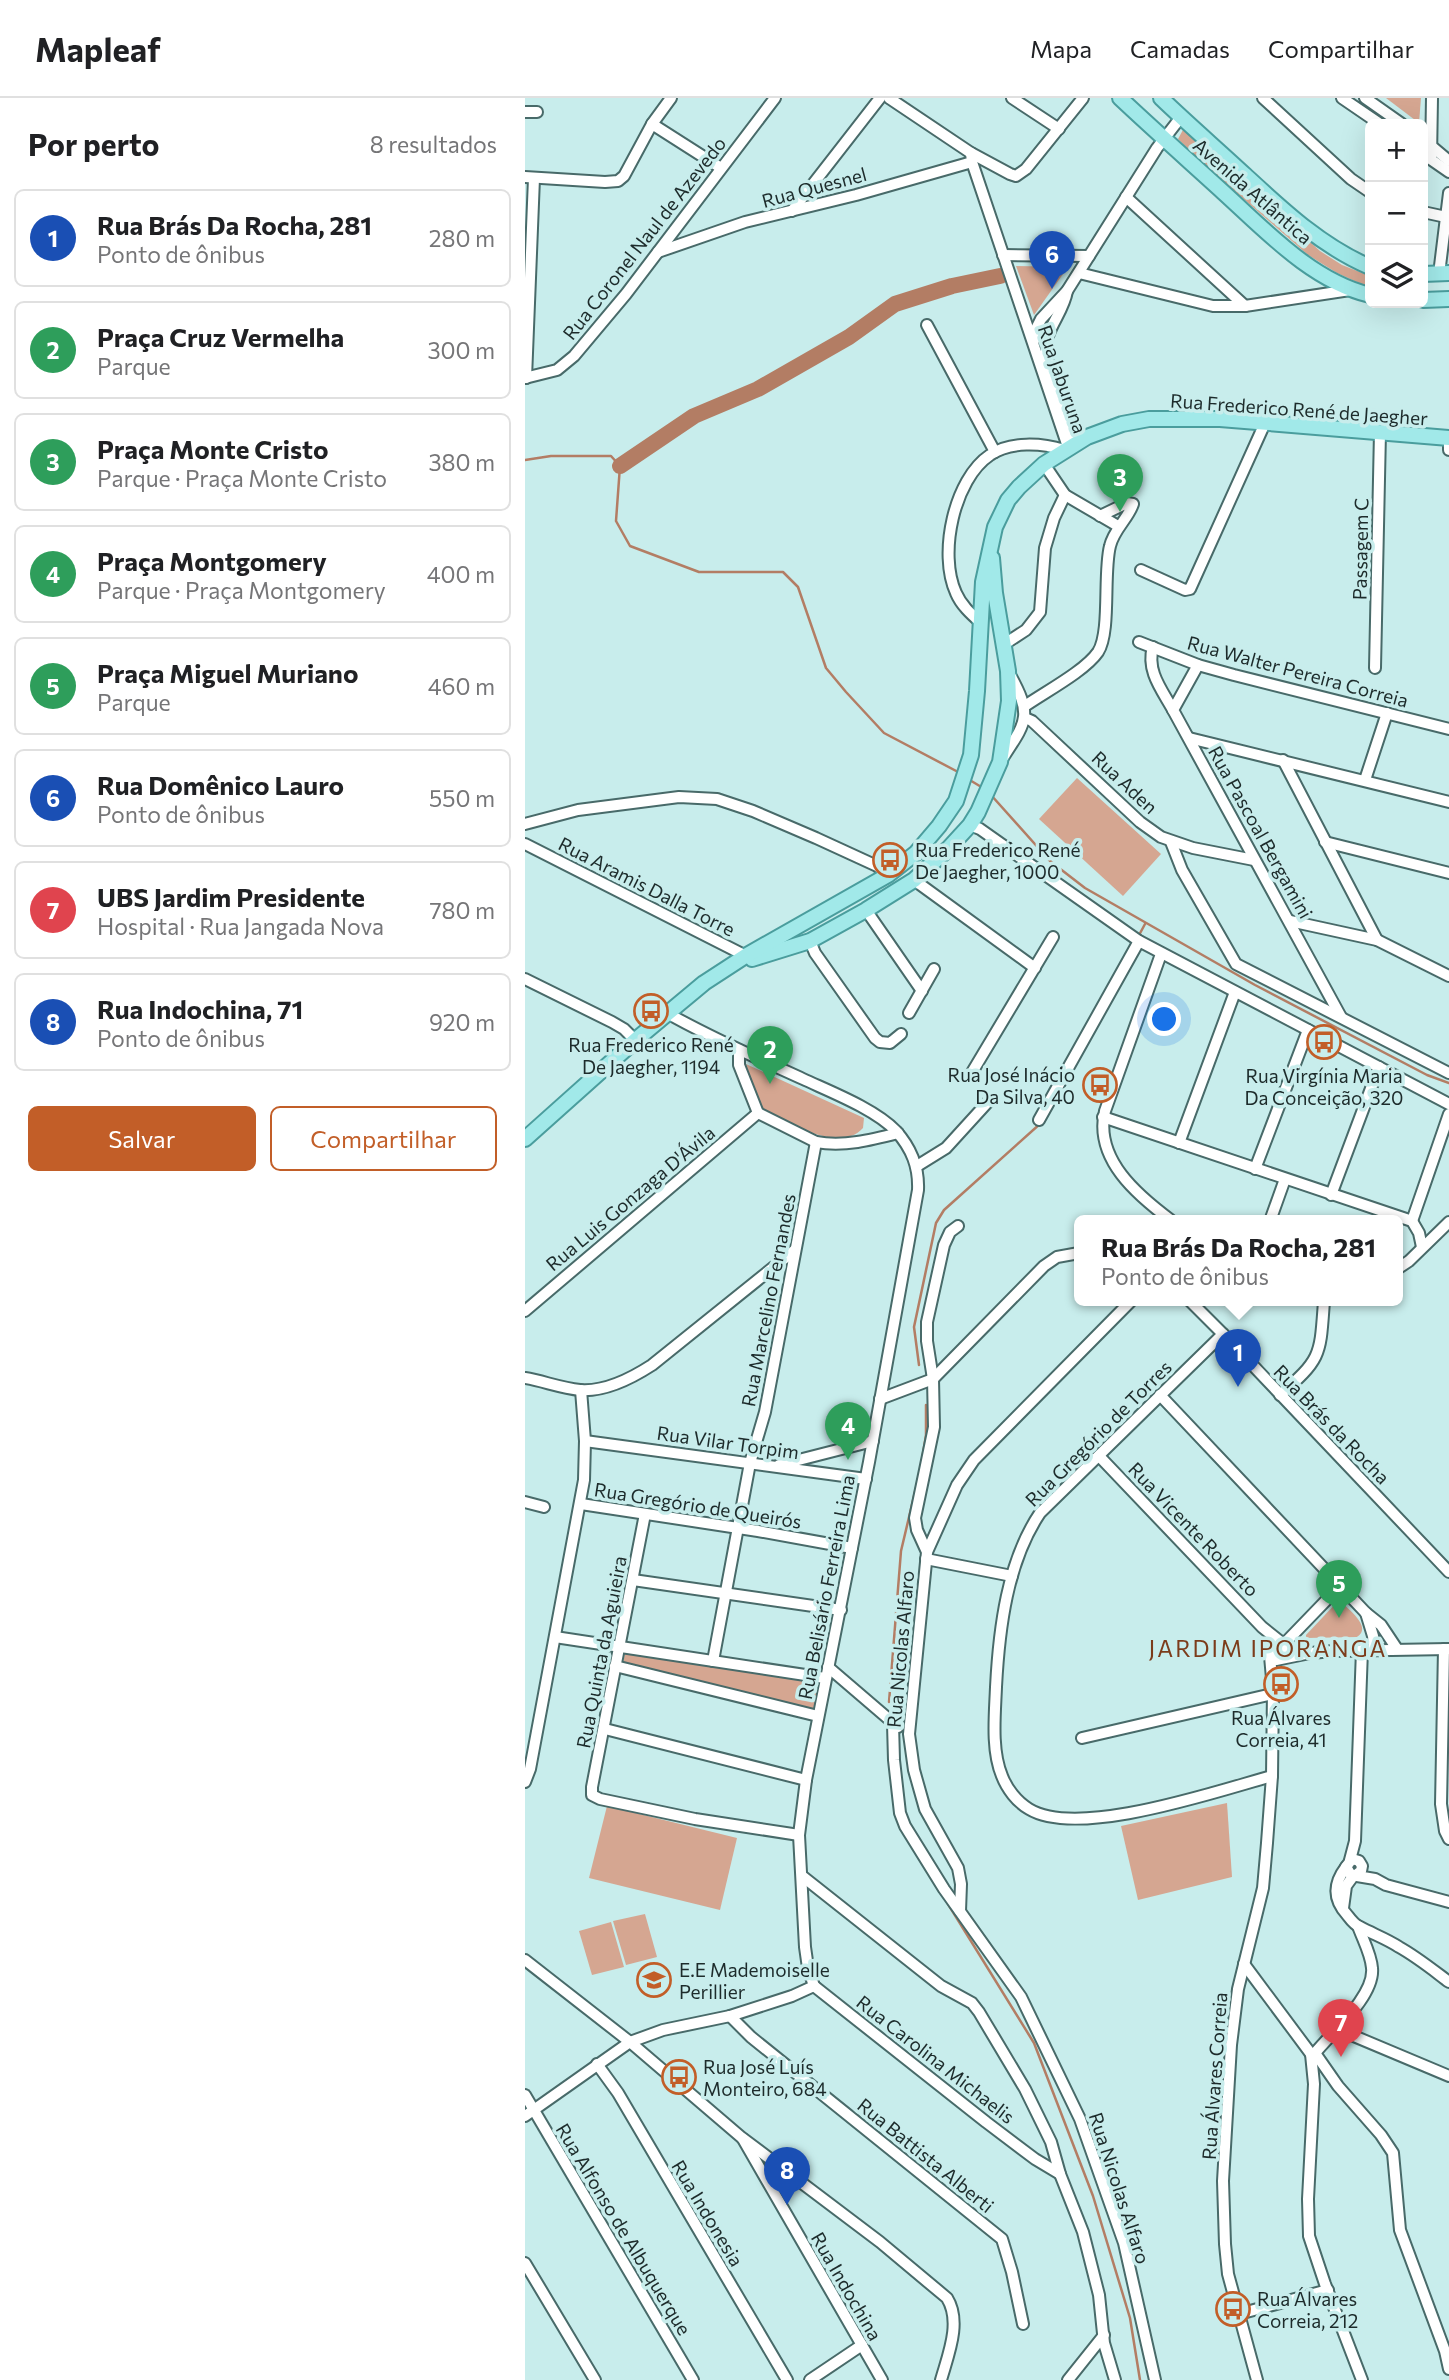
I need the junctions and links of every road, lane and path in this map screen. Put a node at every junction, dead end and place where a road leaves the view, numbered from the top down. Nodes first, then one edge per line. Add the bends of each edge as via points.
1 (658, 98) edge
2 (671, 98) edge
3 (775, 98) edge
4 (880, 98) edge
5 (889, 98) edge
6 (1012, 98) edge
7 (1083, 98) edge
8 (1121, 98) edge
9 (1161, 98) edge
10 (1263, 98) edge
11 (1342, 98) edge
12 (1432, 98) edge
13 (1369, 99) edge
14 (525, 112) edge
15 (660, 112) junction
16 (537, 113) dead end
17 (1181, 117) junction
18 (1373, 119) edge
19 (1395, 119) edge
20 (652, 124) junction
21 (1059, 129) junction
22 (1164, 138) junction
23 (1428, 140) edge
24 (1428, 150) edge
25 (1428, 151) edge
26 (971, 157) junction
27 (1449, 161) edge
28 (721, 168) junction
29 (1449, 172) edge
30 (530, 177) edge
31 (1365, 189) edge
32 (1449, 193) edge
33 (1126, 197) junction
34 (792, 211) junction
35 (1428, 213) edge
36 (1446, 217) junction
37 (658, 251) junction
38 (1003, 255) junction
39 (1089, 256) junction
40 (1365, 265) edge
41 (1079, 273) junction
42 (1444, 273) edge
43 (1067, 290) junction
44 (1350, 290) junction
45 (1365, 294) edge
46 (1449, 299) edge
47 (1428, 300) edge
48 (1245, 306) junction
49 (927, 325) dead end
50 (1033, 344) junction
51 (526, 378) edge
52 (1265, 423) junction
53 (1380, 432) junction
54 (1449, 438) edge
55 (1069, 447) junction
56 (1449, 450) edge
57 (995, 452) junction
58 (1044, 464) junction
59 (1065, 495) junction
60 (1100, 516) junction
61 (1118, 526) junction
62 (991, 543) junction
63 (1141, 570) dead end
64 (980, 622) junction
65 (1139, 642) dead end
66 (1003, 645) junction
67 (1153, 647) junction
68 (979, 649) junction
69 (1198, 665) junction
70 (1375, 668) dead end
71 (1008, 671) junction
72 (1173, 710) junction
73 (1025, 712) junction
74 (1387, 713) junction
75 (1449, 729) edge
76 (1189, 738) junction
77 (1283, 760) junction
78 (1000, 762) junction
79 (1365, 780) junction
80 (955, 802) junction
81 (1449, 802) edge
82 (525, 824) edge
83 (970, 825) junction
84 (1171, 842) junction
85 (1325, 842) junction
86 (525, 844) edge
87 (1254, 859) junction
88 (1449, 873) edge
89 (888, 875) junction
90 (914, 880) junction
91 (866, 910) junction
92 (809, 921) junction
93 (1290, 921) junction
94 (1053, 937) dead end
95 (1377, 940) junction
96 (810, 941) junction
97 (1139, 941) junction
98 (1161, 954) junction
99 (746, 959) junction
100 (1035, 968) junction
101 (933, 969) dead end
102 (1449, 976) edge
103 (525, 979) edge
104 (922, 991) junction
105 (1235, 992) junction
106 (667, 1013) junction
107 (909, 1013) dead end
108 (1341, 1017) junction
109 (1308, 1030) junction
110 (901, 1034) dead end
111 (635, 1040) junction
112 (739, 1050) junction
113 (1379, 1067) junction
114 (1449, 1073) edge
115 (971, 1074) dead end
116 (987, 1103) dead end
117 (1449, 1104) edge
118 (758, 1113) junction
119 (1449, 1114) edge
120 (1103, 1117) junction
121 (1039, 1120) dead end
122 (898, 1133) junction
123 (525, 1139) edge
124 (816, 1142) junction
125 (1179, 1143) junction
126 (917, 1166) junction
127 (1255, 1169) junction
128 (1285, 1179) junction
129 (1331, 1195) junction
130 (1164, 1215) edge
131 (1272, 1215) edge
132 (1393, 1215) edge
133 (1403, 1218) edge
134 (1412, 1221) junction
135 (1449, 1222) edge
136 (958, 1226) dead end
137 (1422, 1247) junction
138 (795, 1250) junction
139 (1074, 1254) edge
140 (1403, 1265) edge
141 (1126, 1306) edge
142 (1195, 1306) edge
143 (1324, 1306) edge
144 (525, 1311) edge
145 (1223, 1334) junction
146 (525, 1378) edge
147 (933, 1379) junction
148 (581, 1390) junction
149 (1160, 1395) junction
150 (1280, 1395) junction
151 (880, 1399) junction
152 (585, 1441) junction
153 (873, 1441) junction
154 (1099, 1456) junction
155 (750, 1463) junction
156 (773, 1467) junction
157 (866, 1479) junction
158 (525, 1502) edge
159 (580, 1504) junction
160 (544, 1507) dead end
161 (645, 1514) junction
162 (737, 1527) junction
163 (852, 1548) junction
164 (926, 1555) junction
165 (1449, 1572) edge
166 (1012, 1576) junction
167 (633, 1580) junction
168 (1341, 1585) junction
169 (726, 1593) junction
170 (841, 1610) junction
171 (1366, 1613) junction
172 (555, 1637) junction
173 (619, 1646) junction
174 (1397, 1649) junction
175 (1447, 1649) edge
176 (1279, 1650) junction
177 (1368, 1650) junction
178 (713, 1661) junction
179 (615, 1665) junction
180 (827, 1673) junction
181 (1273, 1692) junction
182 (818, 1716) junction
183 (893, 1724) junction
184 (605, 1729) junction
185 (908, 1734) junction
186 (1082, 1738) dead end
187 (1272, 1776) junction
188 (806, 1780) junction
189 (525, 1782) edge
190 (799, 1835) junction
191 (1449, 1839) edge
192 (1355, 1867) junction
193 (802, 1877) junction
194 (1449, 1902) edge
195 (960, 1911) junction
196 (1357, 1926) junction
197 (525, 1960) edge
198 (1244, 1964) junction
199 (1449, 1982) edge
200 (814, 1986) junction
201 (730, 2016) junction
202 (1337, 2029) junction
203 (630, 2042) junction
204 (1313, 2053) junction
205 (597, 2064) junction
206 (1449, 2076) edge
207 (525, 2095) edge
208 (529, 2113) edge
209 (741, 2137) junction
210 (1060, 2174) junction
211 (525, 2263) edge
212 (1328, 2290) junction
213 (1239, 2314) junction
214 (1023, 2324) dead end
215 (1104, 2335) junction
216 (862, 2345) junction
217 (1449, 2369) edge
218 (595, 2380) edge
219 (693, 2380) edge
220 (787, 2380) edge
221 (810, 2380) edge
222 (882, 2380) edge
223 (941, 2380) edge
224 (1068, 2380) edge
225 (1115, 2380) edge
226 (1155, 2380) edge
227 (1257, 2380) edge
228 (1362, 2380) edge

1 - 15 street
2 - 15 street
3 - 28 street, Rua Coronel Naul de Azevedo
4 - 34 street
5 - 26 street
6 - 21 street
7 - 21 street
8 - 22 main road, Avenida Atlântica
9 - 17 main road, Avenida Atlântica
10 - 31 street
11 - 18 street
12 - 23 street
13 - 19 street
14 - 16 street
15 - 20 street
17 - 22 street
17 - 40 main road, Avenida Atlântica via 1324,243
20 - 28 street
20 - 30 street via 618,180
21 - 26 street via 1016,176
22 - 33 street
22 - 44 main road, Avenida Atlântica via 1296,255
24 - 27 street
25 - 29 street
26 - 34 street, Rua Quesnel
26 - 38 street, Rua Jaburuna
28 - 37 street, Rua Coronel Naul de Azevedo
30 - 51 street
32 - 36 street
33 - 39 street
33 - 48 street
34 - 37 street, Rua Quesnel
35 - 36 street
36 - 42 street
37 - 51 street, Rua Coronel Naul de Azevedo via 564,366
38 - 39 street
38 - 50 street, Rua Jaburuna
39 - 41 street
41 - 43 street
41 - 48 street via 1213,306
43 - 50 street via 1041,319
43 - 55 street, Rua Jaburuna via 1046,337 1046,355
44 - 45 main road, Avenida Atlântica
44 - 48 street
46 - 47 main road
49 - 57 street
50 - 55 street, Rua Jaburuna
52 - 53 main road, Rua Frederico René de Jaegher
52 - 55 main road, Rua Frederico René de Jaegher via 1149,419 1122,424
52 - 63 street via 1190,589
53 - 54 main road, Rua Frederico René de Jaegher
53 - 70 street, Passagem C
54 - 56 street
55 - 57 street via 1030,445
55 - 58 main road, Rua Frederico René de Jaegher
57 - 64 street via 968,478 949,539 953,586
58 - 59 street
58 - 62 main road, Rua Frederico René de Jaegher via 1008,500
59 - 60 street
59 - 66 street via 1045,548 1040,612
60 - 61 street
60 - 61 street via 1133,503
61 - 73 street via 1110,545 1100,647
62 - 64 main road, Rua Frederico René de Jaegher
62 - 66 main road, Rua Frederico René de Jaegher
64 - 68 main road, Rua Frederico René de Jaegher
65 - 67 street, Rua Walter Pereira Correia
66 - 68 main road via 991,640
66 - 71 main road, Rua Frederico René de Jaegher
67 - 69 street, Rua Walter Pereira Correia
67 - 72 street, Rua Pascoal Bergamini via 1152,671
68 - 80 main road, Rua Frederico René de Jaegher via 968,768
69 - 72 street
69 - 74 street, Rua Walter Pereira Correia
71 - 73 street, Rua Frederico René de Jaegher
71 - 78 main road, Rua Frederico René de Jaegher via 1009,701
72 - 76 street, Rua Pascoal Bergamini
73 - 78 street, Rua Frederico René de Jaegher via 1020,730
73 - 84 street, Rua Aden via 1140,822
74 - 75 street, Rua Walter Pereira Correia
74 - 79 street
76 - 77 street
76 - 87 street, Rua Pascoal Bergamini
77 - 79 street
77 - 85 street
78 - 83 main road, Rua Frederico René de Jaegher
79 - 81 street
80 - 83 main road via 960,819
80 - 89 main road, Rua Frederico René de Jaegher via 927,842
82 - 89 street via 578,810 680,797 717,799 805,833
83 - 90 main road, Rua Frederico René de Jaegher
83 - 97 street
84 - 87 street, Rua Aden
84 - 108 street via 1227,951 1241,967
85 - 88 street
85 - 95 street
86 - 99 street, Rua Aramis Dalla Torre
87 - 93 street, Rua Pascoal Bergamini
89 - 92 main road, Rua Frederico René de Jaegher
90 - 91 main road, Rua Frederico René de Jaegher
90 - 100 street
91 - 96 main road, Rua Frederico René de Jaegher
91 - 104 street
92 - 96 main road
92 - 99 main road, Rua Frederico René de Jaegher
93 - 95 street
93 - 108 street, Rua Pascoal Bergamini
94 - 100 street
95 - 102 street
96 - 99 main road, Rua Frederico René de Jaegher
96 - 110 street via 875,1038 890,1043
97 - 98 street
97 - 121 street
98 - 105 street
98 - 120 street
99 - 106 main road, Rua Frederico René de Jaegher via 704,983
100 - 115 street
101 - 104 street
103 - 111 street via 612,1022
104 - 107 street
105 - 109 street
105 - 125 street
106 - 111 main road, Rua Frederico René de Jaegher
106 - 112 street
108 - 114 street
109 - 113 street
109 - 127 street
111 - 123 main road, Rua Frederico René de Jaegher
112 - 118 street via 739,1065
112 - 122 street via 828,1090
113 - 117 street
113 - 129 street
116 - 126 street via 946,1148
118 - 124 street
118 - 144 street, Rua Luis Gonzaga D'Ávila
119 - 134 street
120 - 125 street
120 - 130 street via 1108,1154 1120,1173
122 - 124 street via 855,1142
122 - 126 street
124 - 138 street, Rua Marcelino Fernandes
125 - 127 street
126 - 151 street, Rua Belisário Ferreira Lima via 918,1190
127 - 128 street
128 - 129 street
128 - 131 street
129 - 132 street
133 - 134 street
134 - 137 street
135 - 137 street
136 - 147 street, Rua Nicolas Alfaro via 946,1239 927,1322
137 - 140 street
138 - 148 street via 652,1365 618,1382
138 - 155 street, Rua Marcelino Fernandes via 765,1412
139 - 147 street via 1044,1266
141 - 164 street via 965,1470
142 - 145 street, Rua Brás da Rocha
143 - 150 street via 1317,1357
145 - 149 street, Rua Gregório de Torres
145 - 150 street, Rua Brás da Rocha
146 - 148 street
147 - 151 street
147 - 164 street, Rua Nicolas Alfaro via 934,1435 915,1518
148 - 152 street
149 - 154 street, Rua Gregório de Torres
149 - 168 street
150 - 165 street, Rua Brás da Rocha
151 - 153 street, Rua Belisário Ferreira Lima
152 - 155 street, Rua Vilar Torpim
152 - 159 street
153 - 156 street
153 - 157 street, Rua Belisário Ferreira Lima
154 - 166 street, Rua Gregório de Torres via 1039,1513 1022,1542
154 - 176 street, Rua Vicente Roberto
155 - 156 street, Rua Vilar Torpim
155 - 162 street, Rua Marcelino Fernandes
156 - 157 street, Rua Vilar Torpim
157 - 163 street, Rua Belisário Ferreira Lima
158 - 160 street
159 - 161 street, Rua Gregório de Queirós
159 - 172 street
161 - 162 street, Rua Gregório de Queirós
161 - 167 street, Rua Quinta da Aguieira
162 - 163 street, Rua Gregório de Queirós
162 - 169 street, Rua Marcelino Fernandes
163 - 170 street, Rua Belisário Ferreira Lima
164 - 166 street
164 - 185 street, Rua Nicolas Alfaro
166 - 187 street, Rua Gregório de Torres via 997,1670 996,1743 1002,1776 1013,1795 1029,1809 1052,1817 1113,1816
167 - 169 street
167 - 173 street, Rua Quinta da Aguieira
168 - 171 street
168 - 176 street
169 - 170 street
169 - 178 street, Rua Marcelino Fernandes
170 - 180 street, Rua Belisário Ferreira Lima
171 - 174 street via 1381,1625
171 - 177 street via 1373,1636
172 - 173 street
172 - 189 street
173 - 178 street
173 - 179 street, Rua Quinta da Aguieira
174 - 175 street
174 - 177 street
175 - 191 street via 1441,1804
176 - 177 street
176 - 181 street, Rua Álvares Correia
177 - 192 street
178 - 180 street
179 - 182 street
179 - 184 street, Rua Quinta da Aguieira
180 - 182 street, Rua Belisário Ferreira Lima
180 - 183 street
181 - 186 street
181 - 187 street, Rua Álvares Correia
182 - 188 street, Rua Belisário Ferreira Lima
183 - 185 street
183 - 195 street, Rua Nicolas Alfaro via 900,1813
184 - 188 street
184 - 190 street, Rua Quinta da Aguieira via 592,1795 695,1819
185 - 195 street, Rua Nicolas Alfaro via 925,1809 958,1868
187 - 198 street, Rua Álvares Correia via 1263,1888
188 - 190 street, Rua Belisário Ferreira Lima
190 - 193 street, Rua Belisário Ferreira Lima
192 - 194 street via 1386,1885
192 - 196 street via 1346,1886 1343,1910
193 - 200 street, Rua Belisário Ferreira Lima via 805,1947
193 - 210 street via 941,1986 972,2003 1042,2120
195 - 226 street, Rua Nicolas Alfaro via 1021,1997 1080,2119 1123,2239
196 - 199 street via 1403,1948
196 - 202 street via 1372,1966 1371,1982
197 - 203 street
198 - 204 street
198 - 213 street, Rua Álvares Correia via 1233,2032 1223,2182 1226,2259
200 - 201 street
200 - 210 street, Rua Carolina Michaelis
201 - 203 street
201 - 214 street, Rua Battista Alberti via 1002,2239
202 - 204 street
202 - 206 street
203 - 205 street
203 - 209 street
204 - 212 street via 1309,2236
204 - 217 street via 1392,2153 1400,2230
205 - 208 street
205 - 220 street, Rua Indonesia
207 - 208 street, Rua Alfonso de Albuquerque
208 - 219 street, Rua Alfonso de Albuquerque
209 - 216 street, Rua Indochina
209 - 223 street via 947,2298 954,2321
210 - 215 street via 1083,2232
211 - 218 street
212 - 213 street
212 - 228 street
213 - 227 street, Rua Álvares Correia
215 - 224 street
215 - 225 street
216 - 221 street
216 - 222 street, Rua Indochina

